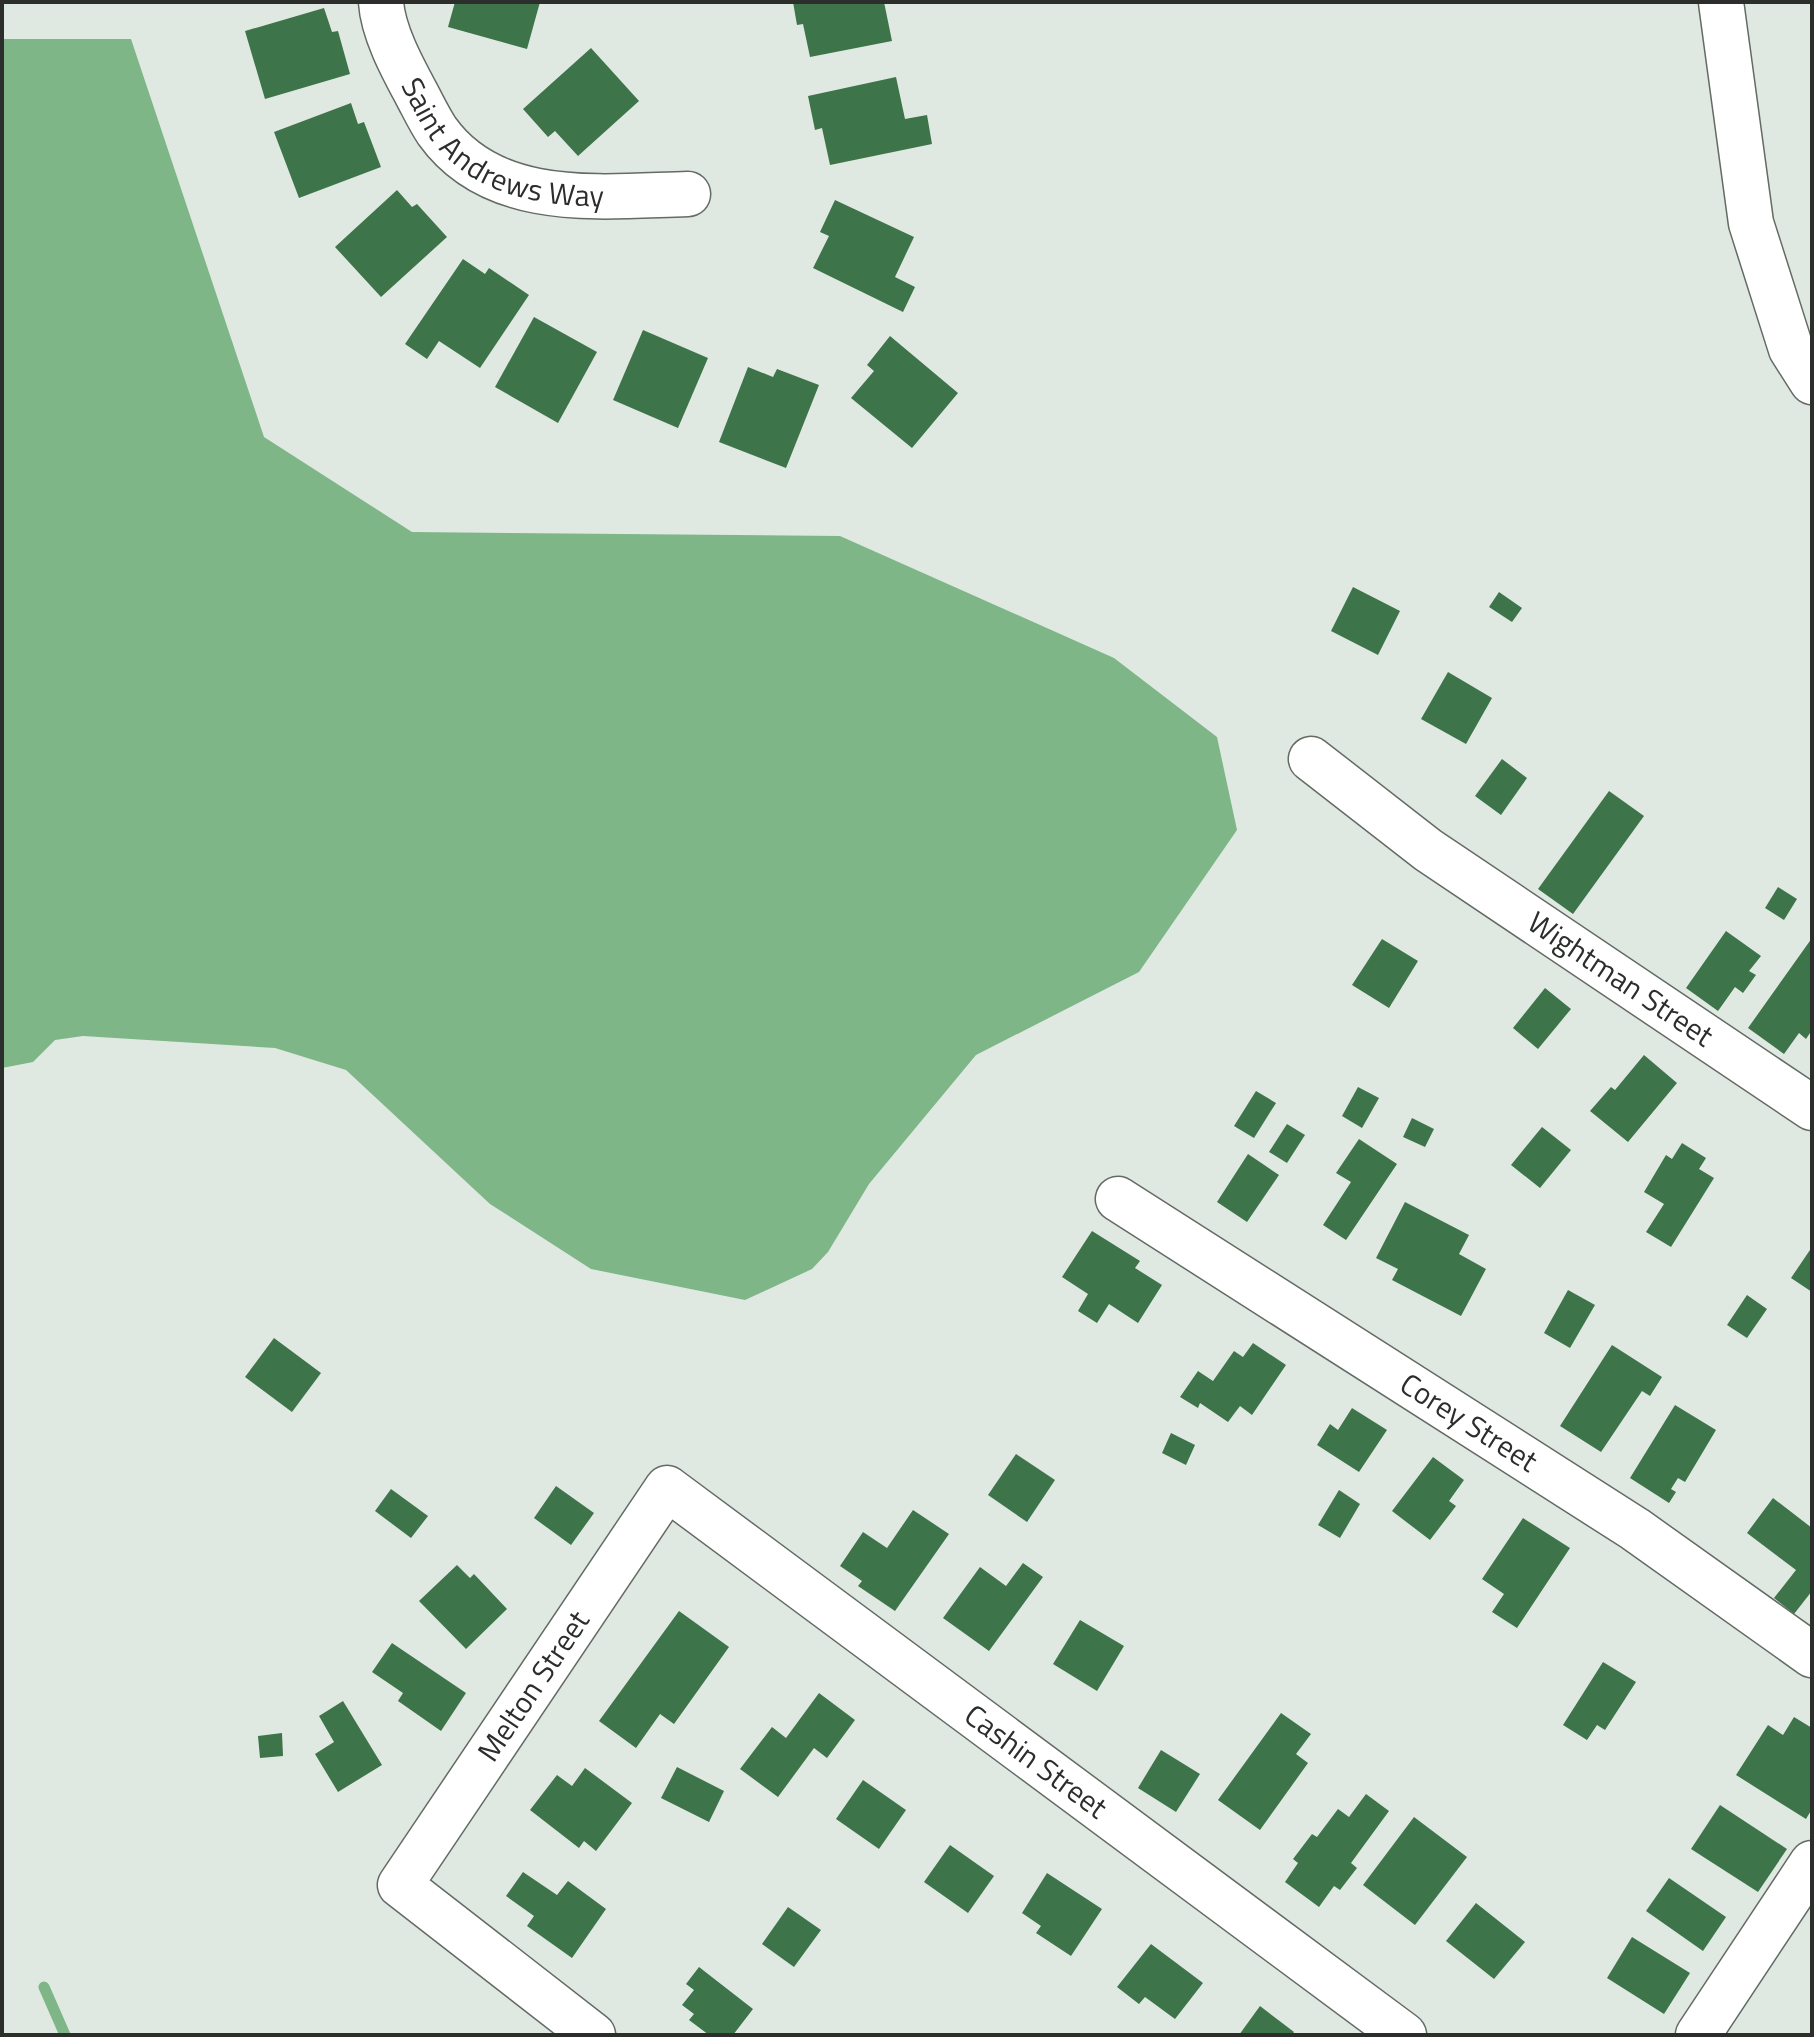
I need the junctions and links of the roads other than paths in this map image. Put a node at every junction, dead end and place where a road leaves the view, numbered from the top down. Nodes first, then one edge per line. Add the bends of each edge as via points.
1 (381, 2) edge
2 (1721, 2) edge
3 (688, 194) dead end
4 (1812, 382) edge
5 (1311, 759) dead end
6 (1812, 1108) edge
7 (1118, 1199) dead end
8 (667, 1488) joint
9 (1812, 1655) edge
10 (1812, 1863) edge
11 (593, 2035) edge
12 (1404, 2035) edge
13 (1698, 2035) edge

1 - 3 street, Saint Andrews Way via 402,68 439,133 475,166 513,186 562,197
2 - 4 street via 1751,223 1791,349
5 - 6 street, Wightman Street via 1428,850
7 - 9 street, Corey Street via 1635,1529
8 - 11 street, Melton Street via 400,1885
8 - 12 street, Cashin Street
10 - 13 street

